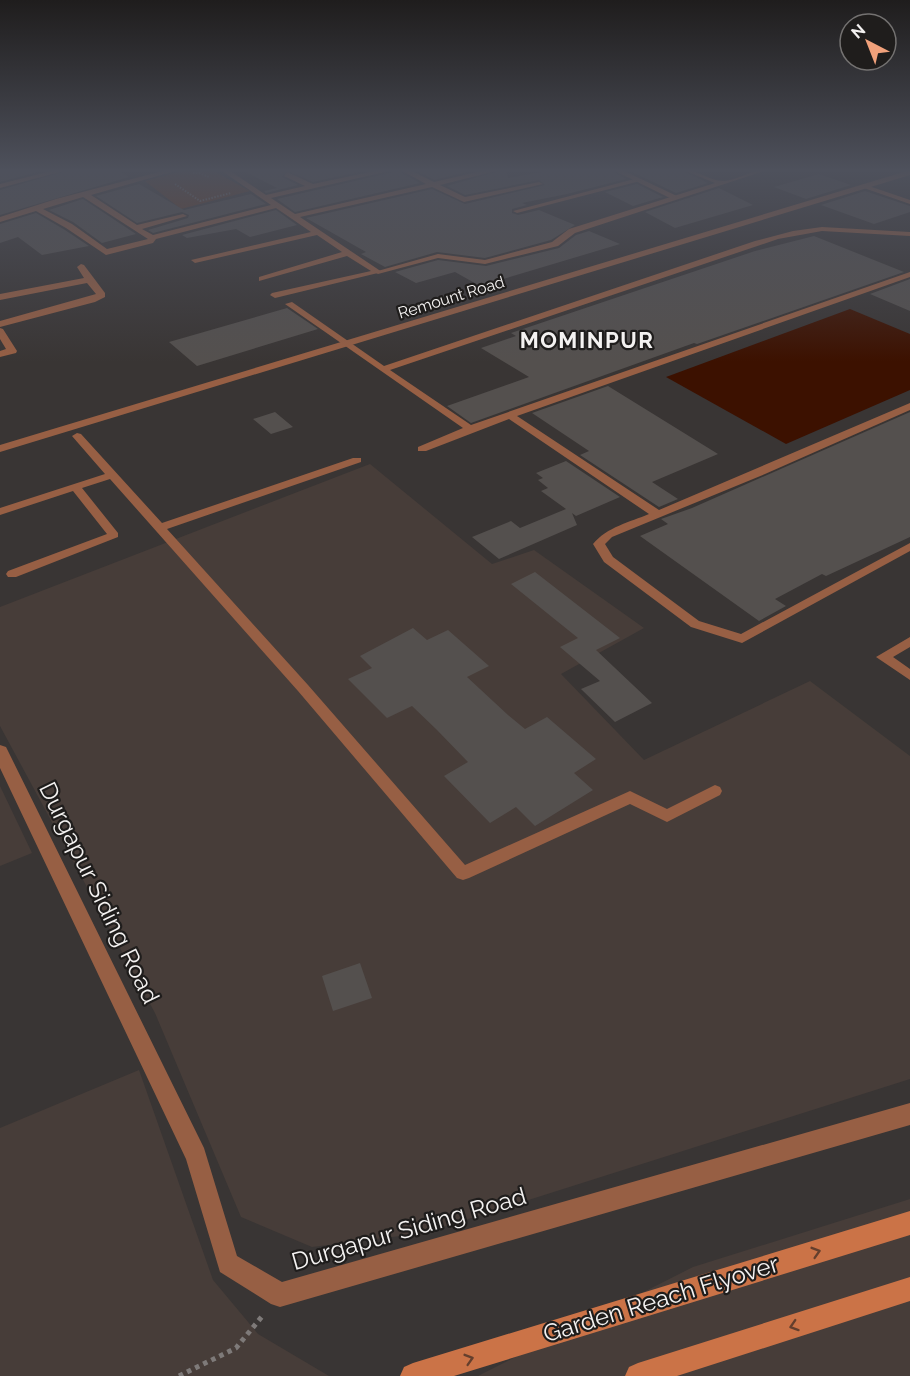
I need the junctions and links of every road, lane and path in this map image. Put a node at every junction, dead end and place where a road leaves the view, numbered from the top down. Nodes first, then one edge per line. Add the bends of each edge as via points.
1 (79, 233) edge
2 (145, 233) edge
3 (168, 233) edge
4 (315, 233) edge
5 (322, 233) edge
6 (569, 233) edge
7 (710, 233) edge
8 (796, 233) edge
9 (153, 237) junction
10 (350, 252) junction
11 (195, 260) dead end
12 (81, 267) dead end
13 (378, 272) junction
14 (910, 274) edge
15 (262, 279) dead end
16 (89, 280) junction
17 (275, 295) dead end
18 (0, 297) edge
19 (289, 304) dead end
20 (0, 324) edge
21 (0, 331) edge
22 (347, 345) junction
23 (0, 354) edge
24 (383, 369) junction
25 (910, 406) edge
26 (510, 415) junction
27 (470, 429) junction
28 (77, 436) dead end
29 (0, 449) edge
30 (422, 449) dead end
31 (357, 460) dead end
32 (112, 475) junction
33 (75, 487) junction
34 (0, 512) edge
35 (657, 514) junction
36 (159, 528) junction
37 (910, 546) edge
38 (12, 574) dead end
39 (910, 641) edge
40 (910, 675) edge
41 (0, 751) edge
42 (715, 790) dead end
43 (910, 1114) edge
44 (910, 1223) edge
45 (910, 1288) edge
46 (280, 1294) junction
47 (179, 1376) edge
48 (413, 1376) edge
49 (638, 1376) edge

1 - 9 street via 106,252
2 - 9 street
3 - 9 street
4 - 11 street
5 - 10 street
6 - 13 lane via 555,244 485,262 438,256
7 - 22 street, Remount Road
8 - 24 lane
10 - 13 street
10 - 15 street
12 - 16 street
13 - 17 street
14 - 26 lane
16 - 18 street
16 - 20 street via 102,295
19 - 22 lane
21 - 23 street via 12,351
22 - 24 lane
22 - 29 street, Remount Road
24 - 27 lane
25 - 35 lane
26 - 27 lane
26 - 35 lane
27 - 30 lane
28 - 32 lane
31 - 36 lane
32 - 33 lane
32 - 36 lane
33 - 34 lane
33 - 38 lane via 114,535
35 - 37 lane via 608,535 600,544 608,559 695,624 742,639
36 - 42 lane via 463,873 630,797 667,816
39 - 40 lane via 883,657
41 - 46 street, Durgapur Siding Road via 196,1156 228,1264
43 - 46 street, Durgapur Siding Road
48 -> 44 main road, Garden Reach Flyover
45 -> 49 main road
46 - 47 path via 236,1348

